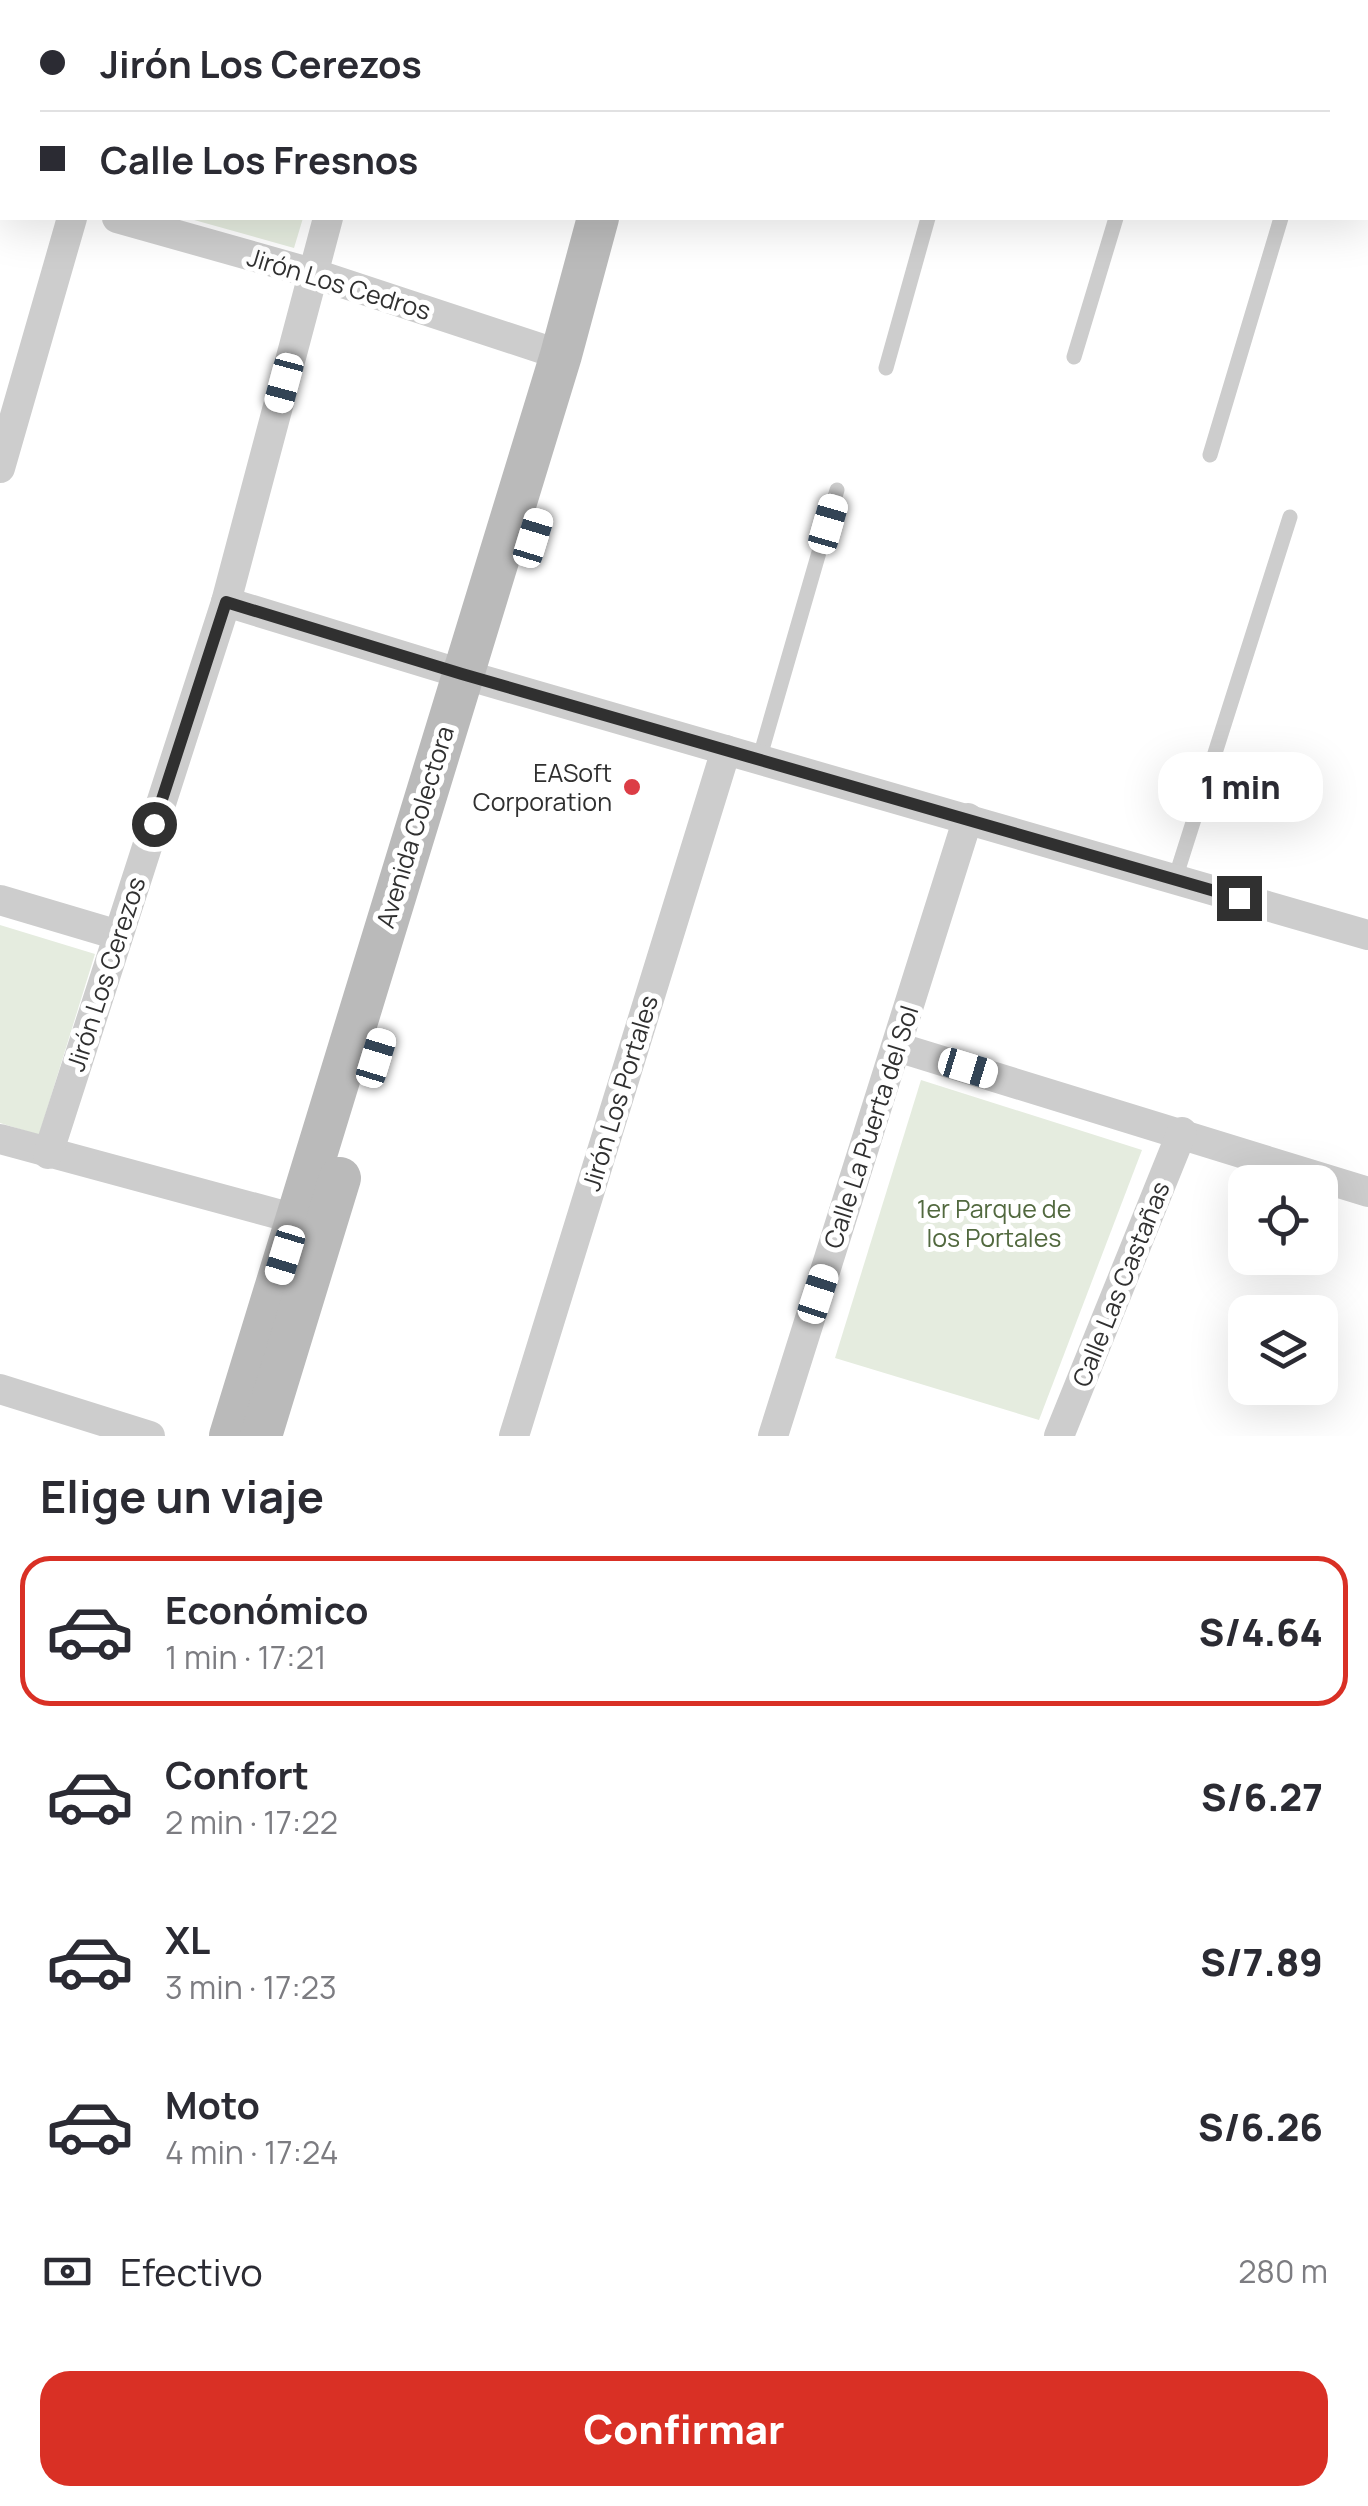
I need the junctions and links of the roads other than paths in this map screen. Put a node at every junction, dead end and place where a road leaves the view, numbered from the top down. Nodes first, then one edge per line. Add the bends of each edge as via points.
1 (71, 220) edge
2 (123, 220) edge
3 (327, 220) edge
4 (597, 220) edge
5 (627, 220) edge
6 (927, 220) edge
7 (1115, 220) edge
8 (1280, 220) edge
9 (312, 273) junction
10 (561, 355) junction
11 (1074, 357) dead end
12 (886, 368) dead end
13 (1210, 456) dead end
14 (0, 468) edge
15 (837, 490) dead end
16 (1290, 518) dead end
17 (226, 602) junction
18 (476, 678) junction
19 (726, 750) junction
20 (759, 760) junction
21 (968, 818) junction
22 (1175, 879) junction
23 (0, 900) edge
24 (118, 935) junction
25 (1368, 936) edge
26 (897, 1047) junction
27 (1182, 1132) junction
28 (0, 1139) edge
29 (48, 1154) junction
30 (1368, 1192) edge
31 (296, 1219) junction
32 (0, 1389) edge
33 (150, 1436) edge
34 (230, 1436) edge
35 (262, 1436) edge
36 (514, 1436) edge
37 (773, 1436) edge
38 (1059, 1436) edge

1 - 14 street
2 - 9 street, Jirón Los Cedros
3 - 9 street, Jirón Los Cerezos
4 - 10 street, Avenida Colectora
5 - 18 street, Avenida Colectora
6 - 12 lane
7 - 11 lane
8 - 13 lane
9 - 10 street, Jirón Los Cedros
9 - 17 street, Jirón Los Cerezos
10 - 18 street, Avenida Colectora
15 - 20 lane
16 - 22 lane
17 - 18 street
17 - 24 street, Jirón Los Cerezos
18 - 19 street
18 - 31 street, Avenida Colectora
18 - 35 street, Avenida Colectora
19 - 20 street
19 - 36 street, Jirón Los Portales
20 - 21 street
21 - 22 street
21 - 26 street, Calle La Puerta del Sol
22 - 25 street
23 - 24 street
24 - 29 street, Jirón Los Cerezos
26 - 27 street
26 - 37 street, Calle La Puerta del Sol
27 - 30 street
27 - 38 street, Calle Las Castañas
28 - 29 street
29 - 31 street
31 - 34 street, Avenida Colectora
32 - 33 street

